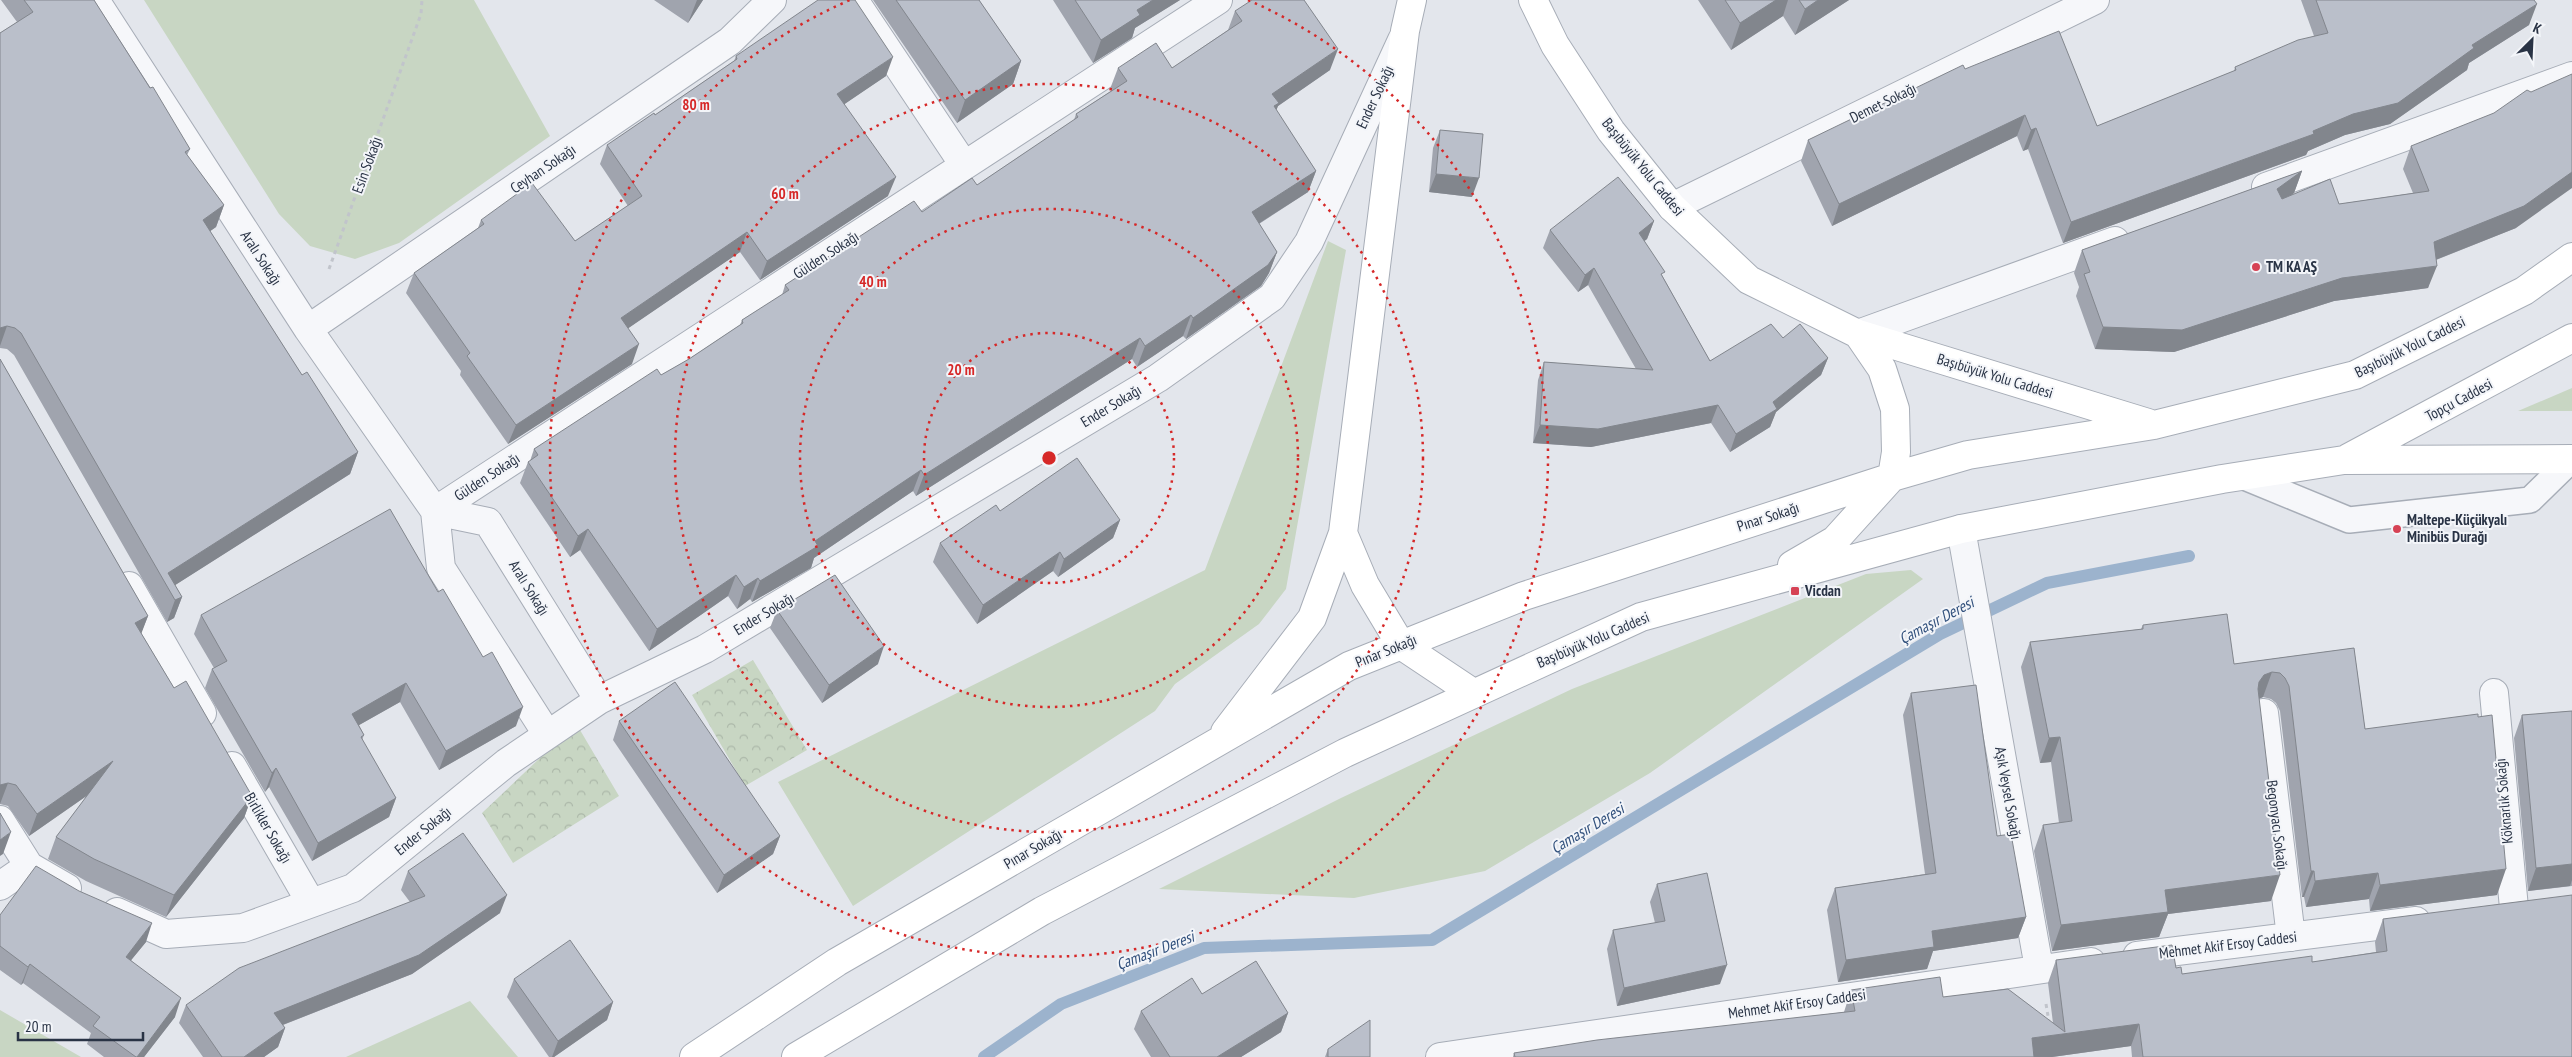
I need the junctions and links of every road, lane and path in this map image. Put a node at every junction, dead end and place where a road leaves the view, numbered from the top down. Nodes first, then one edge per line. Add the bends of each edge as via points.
1 (95, 0) edge
2 (422, 0) edge
3 (772, 0) edge
4 (854, 0) edge
5 (1218, 0) edge
6 (1412, 0) edge
7 (1534, 0) edge
8 (2095, 0) edge
9 (1405, 31) junction
10 (2572, 76) edge
11 (964, 165) junction
12 (2238, 197) edge
13 (1672, 207) junction
14 (2136, 234) edge
15 (2572, 257) edge
16 (328, 273) dead end
17 (308, 329) junction
18 (1858, 334) junction
19 (2572, 338) edge
20 (2154, 424) junction
21 (2572, 459) edge
22 (2344, 460) junction
23 (2242, 476) junction
24 (1892, 477) junction
25 (435, 511) junction
26 (1961, 529) junction
27 (1343, 533) junction
28 (119, 569) edge
29 (1761, 583) junction
30 (1401, 645) junction
31 (1473, 693) junction
32 (2494, 693) dead end
33 (599, 700) junction
34 (2264, 713) dead end
35 (547, 734) junction
36 (1217, 743) junction
37 (0, 820) edge
38 (29, 866) junction
39 (0, 886) edge
40 (311, 903) junction
41 (2543, 904) edge
42 (2514, 908) junction
43 (2485, 912) edge
44 (2437, 918) edge
45 (2291, 937) junction
46 (2039, 968) junction
47 (2050, 1030) edge
48 (694, 1057) edge
49 (796, 1057) edge
50 (1440, 1057) edge

1 - 17 street, Aralı Sokağı
2 - 16 path, Esin Sokağı via 421,14
3 - 17 street, Ceyhan Sokağı via 730,41
4 - 11 street
5 - 11 street, Gülden Sokağı
6 - 9 main road
7 - 13 main road, Başıbüyük Yolu Caddesi via 1555,45 1611,131
8 - 13 street, Demet Sokağı
9 - 27 main road
9 - 33 street, Ender Sokağı via 1309,242 1272,297 1150,383 705,649
10 - 12 street
11 - 25 street, Gülden Sokağı
13 - 18 main road, Başıbüyük Yolu Caddesi via 1749,280
14 - 18 street
15 - 20 main road, Başıbüyük Yolu Caddesi via 2524,291 2356,375
17 - 25 street, Aralı Sokağı
18 - 20 main road, Başıbüyük Yolu Caddesi
18 - 24 main road via 1882,369 1895,409 1896,452
19 - 22 main road, Topçu Caddesi
20 - 24 main road, Pınar Sokağı via 1968,455
21 - 22 main road, Başıbüyük Yolu Caddesi
21 - 23 lane via 2530,500 2349,520
22 - 23 main road, Başıbüyük Yolu Caddesi
23 - 26 main road, Başıbüyük Yolu Caddesi
24 - 29 main road via 1835,540
24 - 30 main road, Pınar Sokağı via 1524,596
25 - 33 street, Aralı Sokağı via 488,522
25 - 35 street, Aralı Sokağı via 441,568
26 - 29 main road, Başıbüyük Yolu Caddesi
26 - 46 street, Aşık Veysel Sokağı
27 - 30 main road via 1365,585
27 - 36 main road via 1312,618
28 - 40 street, Birlikler Sokağı
29 - 31 main road, Başıbüyük Yolu Caddesi via 1641,617
30 - 31 main road
30 - 36 main road, Pınar Sokağı via 1349,666
31 - 49 main road via 1345,753 1042,911
32 - 42 street, Köknarlık Sokağı
33 - 35 street, Ender Sokağı
34 - 45 street, Begonyacı Sokağı
35 - 40 street, Ender Sokağı via 506,763 353,888
36 - 48 main road, Pınar Sokağı via 837,962
37 - 38 street, Ender Sokağı
38 - 39 street
38 - 40 street, Ender Sokağı via 166,934 243,928
41 - 42 street
42 - 43 street
44 - 45 street, Mehmet Akif Ersoy Caddesi
45 - 46 street, Mehmet Akif Ersoy Caddesi
46 - 47 path
46 - 50 street, Mehmet Akif Ersoy Caddesi

